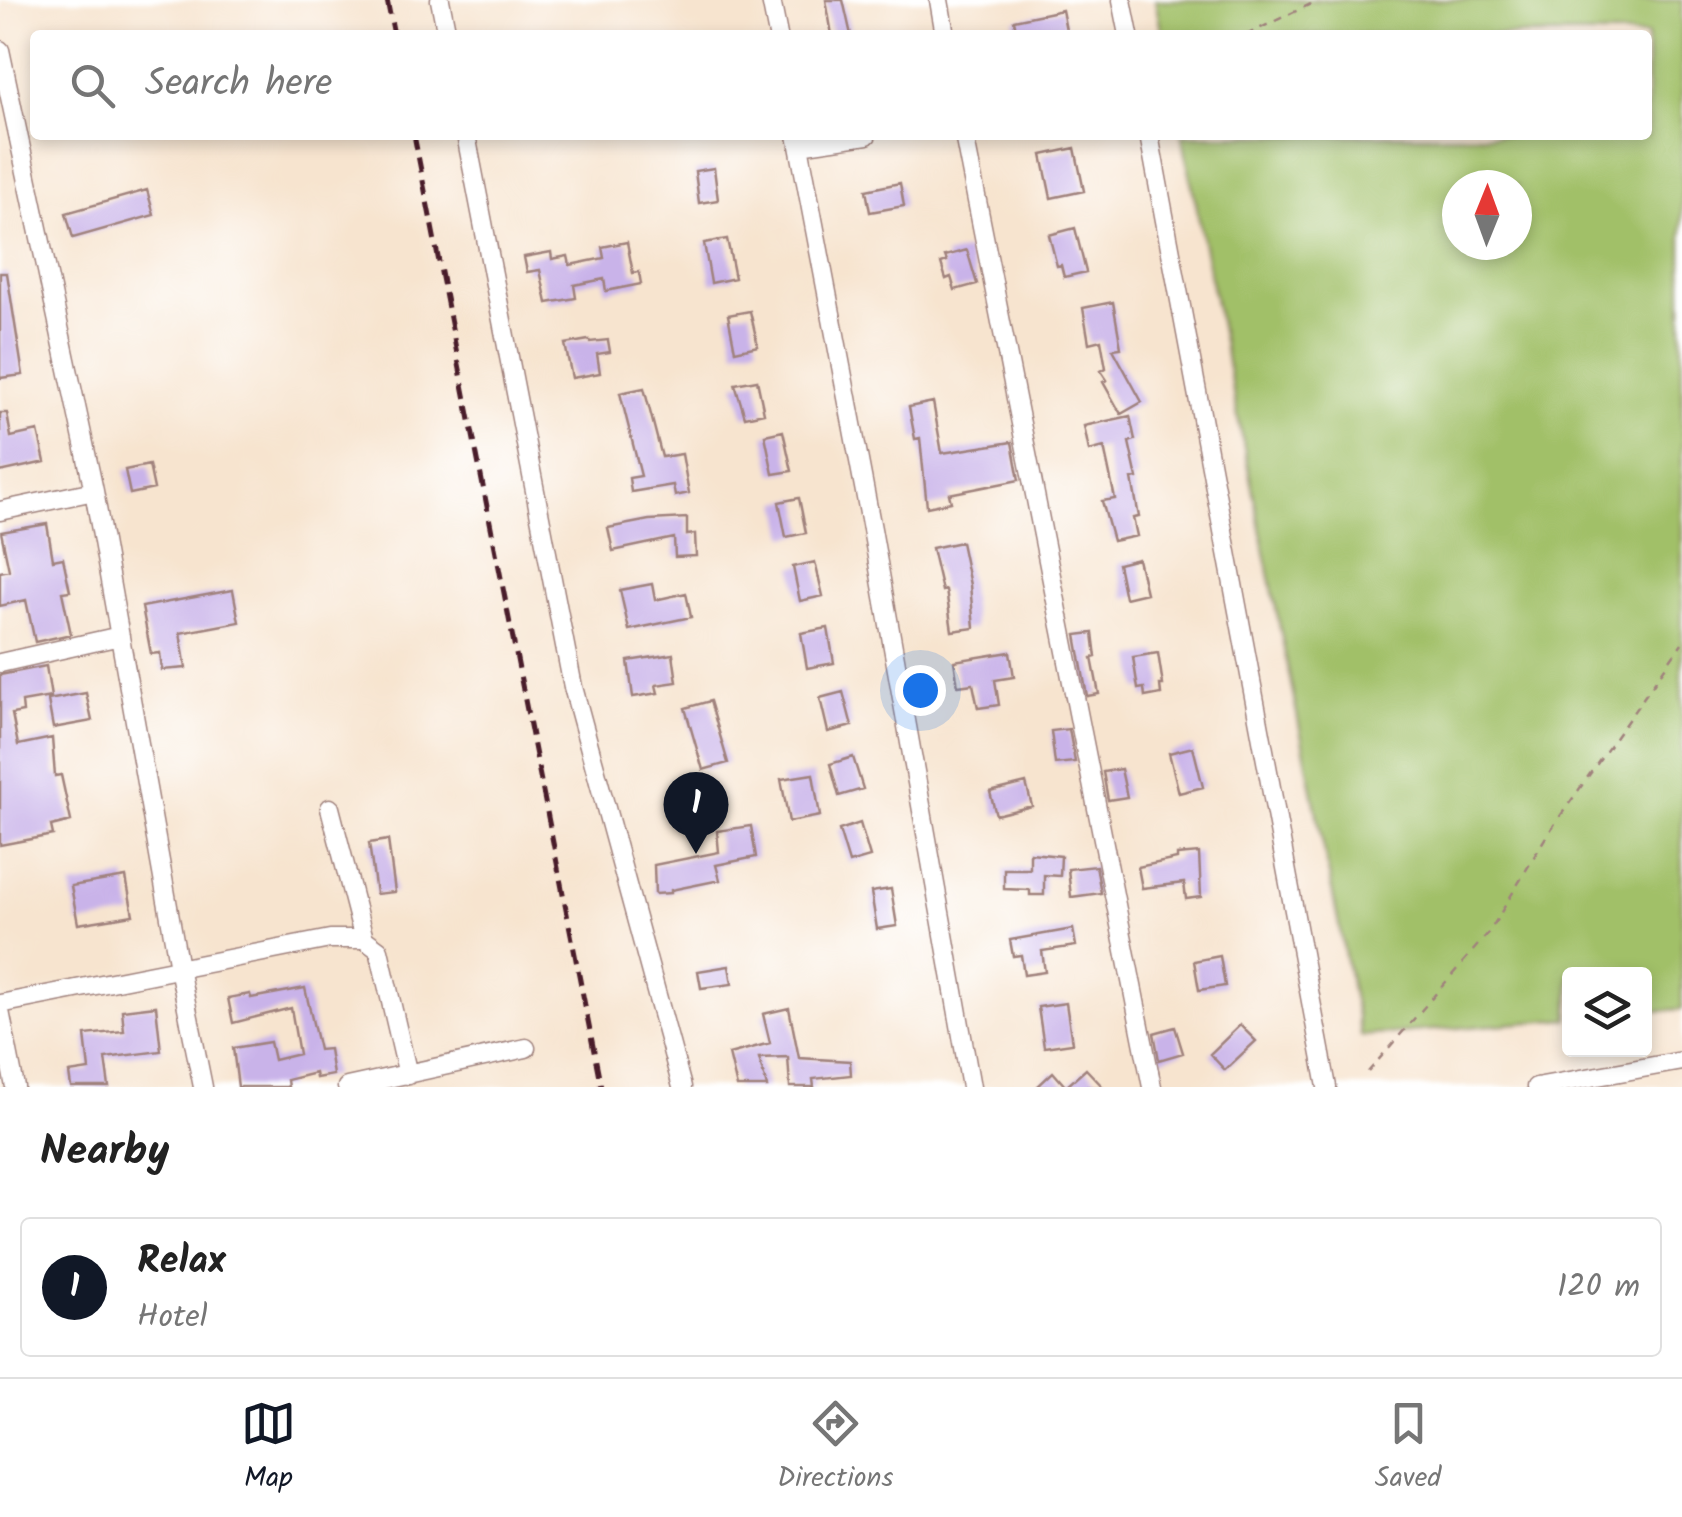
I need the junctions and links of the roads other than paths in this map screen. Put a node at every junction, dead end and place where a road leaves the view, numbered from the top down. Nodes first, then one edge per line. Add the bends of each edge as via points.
1 (440, 0) edge
2 (771, 0) edge
3 (938, 0) edge
4 (1122, 0) edge
5 (446, 30) edge
6 (777, 30) edge
7 (944, 30) edge
8 (1129, 30) edge
9 (0, 50) edge
10 (467, 140) edge
11 (798, 140) edge
12 (965, 140) edge
13 (1150, 140) edge
14 (94, 491) junction
15 (0, 511) edge
16 (120, 636) junction
17 (0, 663) edge
18 (330, 808) dead end
19 (364, 940) junction
20 (179, 968) junction
21 (0, 1008) edge
22 (526, 1048) dead end
23 (1682, 1060) edge
24 (408, 1075) junction
25 (15, 1087) edge
26 (204, 1087) edge
27 (348, 1087) edge
28 (682, 1087) edge
29 (971, 1087) edge
30 (1152, 1087) edge
31 (1327, 1087) edge
32 (1536, 1087) edge

1 - 5 street
2 - 6 street
3 - 7 street
4 - 8 street
9 - 14 street
10 - 28 street via 573,687
11 - 29 street
12 - 30 street
13 - 31 street
14 - 15 street
14 - 16 street
16 - 17 street
16 - 20 street
18 - 19 street
19 - 20 street via 330,940
19 - 24 street via 379,950
20 - 21 street
20 - 26 street
21 - 25 street
22 - 24 street
23 - 32 street
24 - 27 street

